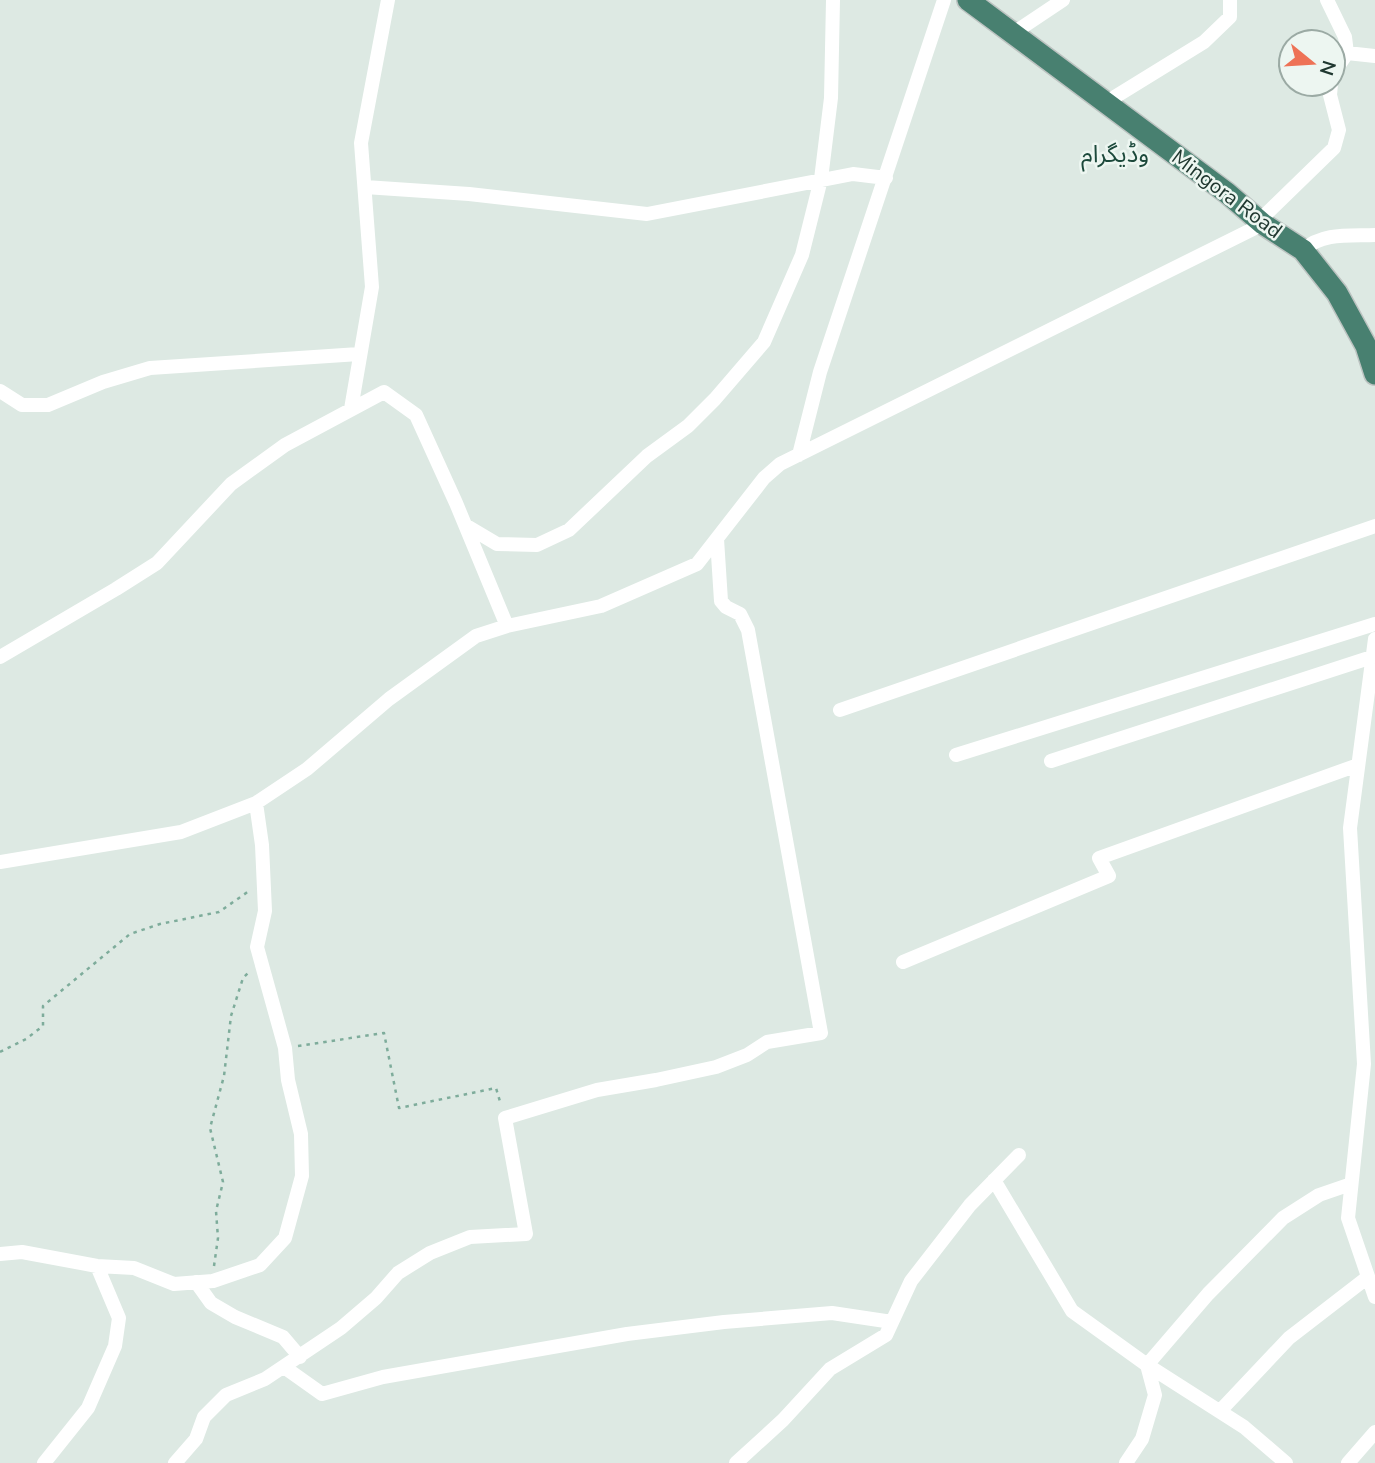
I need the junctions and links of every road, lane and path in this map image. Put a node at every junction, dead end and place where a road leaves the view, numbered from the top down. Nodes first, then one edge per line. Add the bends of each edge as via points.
1 (388, 0) edge
2 (833, 0) edge
3 (944, 0) edge
4 (968, 0) edge
5 (1063, 0) edge
6 (1230, 0) edge
7 (1327, 0) edge
8 (1341, 28) edge
9 (1012, 34) junction
10 (1347, 52) edge
11 (1375, 56) edge
12 (1331, 98) edge
13 (1105, 103) junction
14 (886, 178) junction
15 (821, 179) junction
16 (365, 187) junction
17 (1261, 222) junction
18 (1375, 235) edge
19 (1303, 250) junction
20 (359, 355) junction
21 (1375, 374) edge
22 (0, 391) edge
23 (351, 409) junction
24 (799, 455) junction
25 (465, 525) junction
26 (1375, 526) edge
27 (717, 539) junction
28 (1375, 624) edge
29 (508, 626) junction
30 (1375, 639) edge
31 (0, 657) edge
32 (1372, 657) junction
33 (840, 710) dead end
34 (956, 755) dead end
35 (1051, 761) dead end
36 (1358, 765) junction
37 (256, 803) junction
38 (0, 862) edge
39 (263, 881) junction
40 (261, 962) junction
41 (903, 962) dead end
42 (285, 1048) junction
43 (0, 1052) edge
44 (505, 1118) junction
45 (1018, 1155) dead end
46 (994, 1181) junction
47 (1351, 1184) junction
48 (0, 1254) edge
49 (97, 1266) junction
50 (1368, 1277) junction
51 (213, 1281) junction
52 (197, 1282) junction
53 (1375, 1297) edge
54 (892, 1322) junction
55 (300, 1357) junction
56 (1147, 1365) junction
57 (284, 1367) junction
58 (1220, 1411) junction
59 (1375, 1432) edge
60 (44, 1463) edge
61 (175, 1463) edge
62 (736, 1463) edge
63 (1126, 1463) edge
64 (1286, 1463) edge
65 (1348, 1463) edge

1 - 16 street via 361,143
2 - 15 street via 831,98
3 - 14 street
4 - 9 highway, Mingora Road
5 - 9 street
6 - 13 street via 1230,17 1204,42
7 - 8 street
9 - 13 highway, Mingora Road
10 - 11 street
12 - 17 street via 1339,130 1334,148
13 - 17 highway, Mingora Road
14 - 15 street via 853,174
14 - 24 street via 820,372
15 - 16 street via 647,214
15 - 25 street via 803,255 764,342 688,426 647,457 569,530 537,545 497,544
16 - 20 street via 372,287
17 - 19 highway, Mingora Road
17 - 24 street
18 - 19 street via 1321,238
19 - 21 highway, Mingora Road via 1337,293 1366,346
20 - 22 street via 150,368 48,405 22,405
20 - 23 street
23 - 25 street via 384,392 416,415
23 - 31 street via 285,444 231,484 157,562
24 - 27 street via 764,478
25 - 29 street
26 - 33 street
27 - 29 street via 697,564 601,606
27 - 44 street via 721,601 740,614 748,630 821,1033 767,1042 716,1066 597,1090
28 - 34 street
29 - 37 street via 476,636 389,699 307,769
30 - 32 street
32 - 35 street
32 - 36 street
36 - 41 street via 1098,858 1109,876
36 - 47 street via 1350,828 1364,1064
37 - 38 street via 181,832
37 - 39 street
39 - 40 street via 265,911 257,947
39 - 43 path via 219,912 130,934 43,1006 43,1026
40 - 42 street
40 - 51 path via 243,978 231,1016 210,1128 223,1182 216,1211
42 - 44 path via 384,1033 399,1108 496,1088
42 - 51 street via 301,1134 302,1176 285,1238 260,1265
44 - 55 street via 526,1234 470,1237 430,1253 398,1273 341,1328
45 - 46 street
46 - 54 street via 911,1281
46 - 56 street via 1072,1311
47 - 50 street via 1348,1218
47 - 56 street via 1319,1195 1283,1219 1208,1294
48 - 49 street via 22,1252
49 - 52 street via 134,1268 174,1284
49 - 60 street via 119,1318 115,1346 88,1408
50 - 53 street
50 - 58 street via 1289,1338
51 - 52 street
52 - 55 street via 211,1303 283,1337
54 - 57 street via 832,1313 627,1334 383,1377 322,1394
54 - 62 street via 886,1335 830,1369
55 - 57 street
56 - 58 street
56 - 63 street via 1155,1395 1142,1439
57 - 61 street via 226,1395 204,1417 196,1439
58 - 64 street
59 - 65 street

